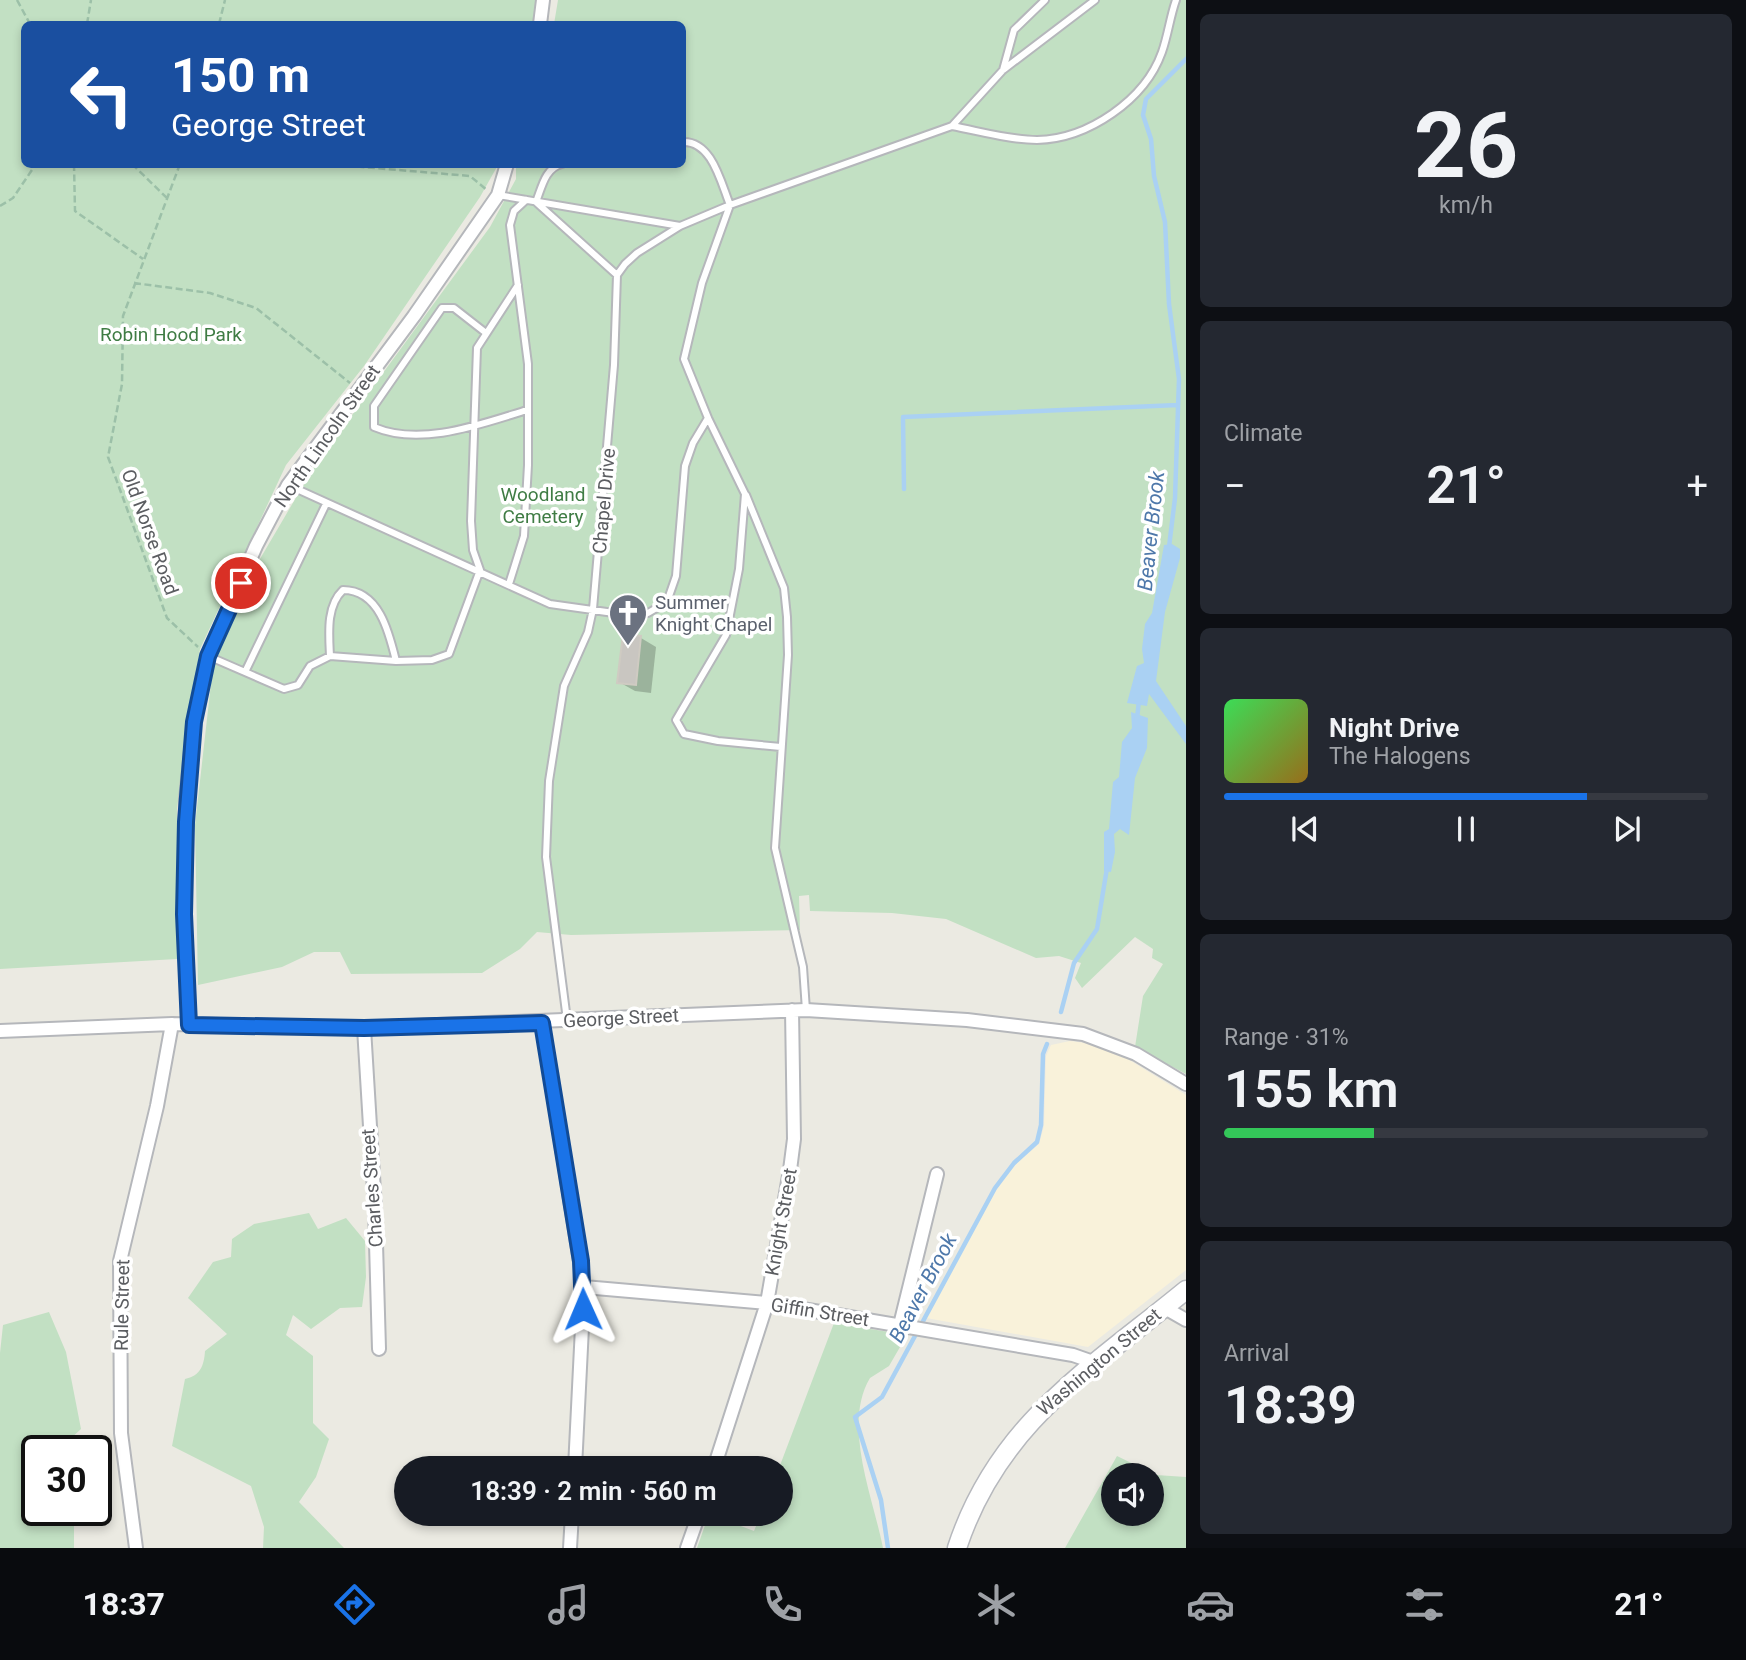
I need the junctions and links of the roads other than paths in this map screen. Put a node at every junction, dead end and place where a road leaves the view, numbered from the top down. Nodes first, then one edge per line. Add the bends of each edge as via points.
1 (542, 0) edge
2 (1045, 0) edge
3 (1094, 0) edge
4 (1175, 0) edge
5 (540, 21) edge
6 (1003, 69) junction
7 (952, 126) junction
8 (686, 142) edge
9 (506, 168) edge
10 (552, 168) edge
11 (498, 195) junction
12 (526, 200) junction
13 (536, 202) junction
14 (730, 205) junction
15 (680, 226) junction
16 (617, 275) junction
17 (518, 285) junction
18 (486, 333) junction
19 (527, 410) junction
20 (708, 418) junction
21 (474, 426) junction
22 (288, 485) junction
23 (745, 494) junction
24 (326, 503) junction
25 (480, 570) junction
26 (509, 584) junction
27 (593, 609) junction
28 (208, 656) junction
29 (330, 656) junction
30 (396, 661) junction
31 (246, 670) junction
32 (781, 747) junction
33 (799, 1010) junction
34 (568, 1020) junction
35 (542, 1023) junction
36 (172, 1024) junction
37 (189, 1025) junction
38 (364, 1028) junction
39 (0, 1031) edge
40 (1186, 1084) edge
41 (937, 1174) dead end
42 (584, 1286) junction
43 (1186, 1290) edge
44 (767, 1303) junction
45 (1165, 1308) junction
46 (1186, 1320) edge
47 (905, 1326) junction
48 (379, 1349) dead end
49 (1094, 1362) junction
50 (576, 1456) edge
51 (718, 1456) edge
52 (571, 1526) edge
53 (695, 1526) edge
54 (136, 1548) edge
55 (570, 1548) edge
56 (687, 1548) edge
57 (957, 1548) edge

1 - 5 street
2 - 6 lane via 1014,30
3 - 6 lane
4 - 7 lane via 1162,53 1142,88 1112,114 1082,131 1038,140
6 - 7 lane
7 - 14 lane
8 - 14 lane via 705,149
9 - 11 street, North Lincoln Street
10 - 13 lane
11 - 12 lane
11 - 22 street, North Lincoln Street
12 - 13 lane
12 - 17 lane via 514,211 510,225
13 - 15 lane
13 - 16 lane
14 - 15 lane
14 - 20 lane via 702,283 684,359
15 - 16 lane via 637,253
16 - 27 lane, Chapel Drive
17 - 18 lane
17 - 19 lane via 528,364
18 - 21 lane via 477,348
18 - 21 lane via 454,309 442,308 374,407 374,427 393,435
19 - 21 lane
19 - 26 lane via 524,536
20 - 23 lane
20 - 27 lane via 685,466 676,576 667,602 638,614
21 - 25 lane via 471,520
22 - 24 lane
22 - 28 street, North Lincoln Street
23 - 32 lane via 784,588 788,655
23 - 32 lane via 739,569 726,635 677,720 684,734
24 - 25 lane
24 - 31 lane
25 - 26 lane
25 - 30 lane via 449,654 432,660
26 - 27 lane via 550,604
27 - 34 lane, Chapel Drive via 564,686 549,782 546,857
28 - 31 lane
28 - 37 street, North Lincoln Street via 194,722 186,799 184,914
29 - 30 lane
29 - 30 lane via 335,598 343,590 354,590 376,607 389,632
29 - 31 lane via 310,666 298,685 285,688
32 - 33 lane via 775,848 803,967
33 - 34 street, George Street
33 - 40 street, George Street via 859,1010 1083,1034 1136,1054
33 - 44 street, Knight Street via 794,1139
34 - 35 street, George Street
35 - 38 street, George Street
35 - 42 street
36 - 37 street, George Street
36 - 39 street, George Street
36 - 54 street, Rule Street via 158,1106 120,1261 121,1433
37 - 38 street, George Street
38 - 48 street, Charles Street
41 - 47 street
42 - 44 street, Giffin Street
42 - 50 street
43 - 45 main road, Washington Street
44 - 47 street, Giffin Street
44 - 51 street, Knight Street
45 - 46 street
45 - 49 main road, Washington Street
47 - 49 street, Giffin Street
49 - 57 main road, Washington Street via 1042,1407 1010,1444 981,1488
52 - 55 street
53 - 56 street

